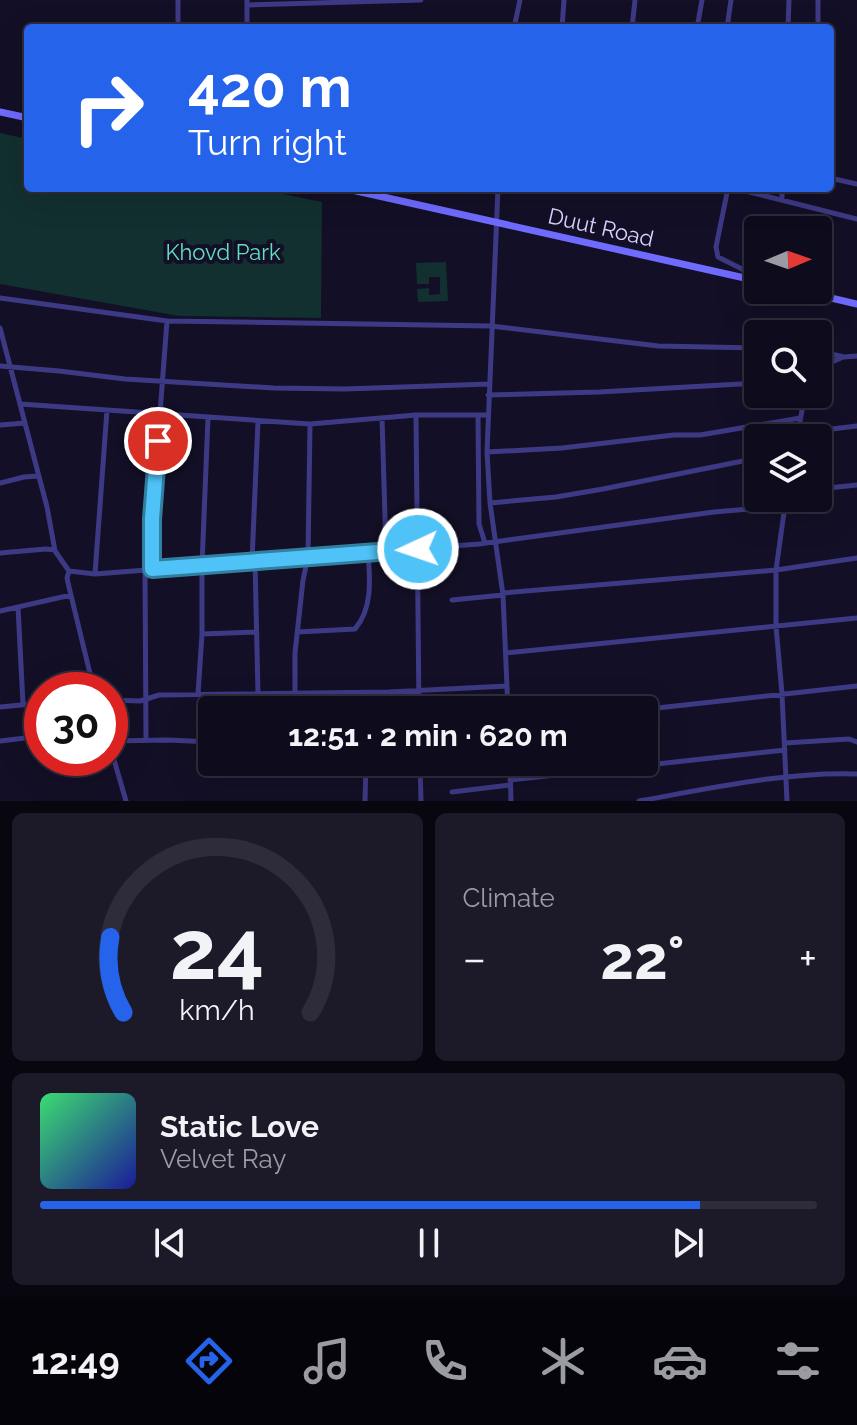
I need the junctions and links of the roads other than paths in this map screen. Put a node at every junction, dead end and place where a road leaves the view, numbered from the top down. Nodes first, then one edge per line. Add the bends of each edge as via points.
1 (178, 0) edge
2 (421, 0) edge
3 (520, 0) edge
4 (564, 0) edge
5 (635, 0) edge
6 (702, 0) edge
7 (731, 0) edge
8 (789, 0) edge
9 (818, 0) edge
10 (247, 2) edge
11 (178, 24) edge
12 (247, 24) edge
13 (515, 24) edge
14 (562, 24) edge
15 (632, 24) edge
16 (698, 24) edge
17 (728, 24) edge
18 (788, 24) edge
19 (818, 24) edge
20 (0, 112) edge
21 (24, 117) edge
22 (834, 179) edge
23 (857, 184) edge
24 (361, 192) edge
25 (498, 192) edge
26 (727, 192) edge
27 (750, 192) edge
28 (782, 192) edge
29 (782, 200) junction
30 (857, 219) edge
31 (496, 222) junction
32 (744, 271) edge
33 (744, 278) edge
34 (0, 298) edge
35 (832, 298) edge
36 (857, 304) edge
37 (167, 321) junction
38 (491, 326) junction
39 (0, 328) edge
40 (744, 348) edge
41 (832, 354) edge
42 (857, 356) edge
43 (844, 357) junction
44 (832, 362) edge
45 (0, 366) edge
46 (10, 367) junction
47 (162, 381) junction
48 (489, 384) junction
49 (744, 384) edge
50 (488, 395) junction
51 (20, 404) junction
52 (802, 408) edge
53 (107, 410) junction
54 (160, 415) junction
55 (416, 415) junction
56 (478, 415) junction
57 (487, 415) junction
58 (208, 418) junction
59 (382, 418) junction
60 (800, 418) junction
61 (258, 421) junction
62 (25, 423) junction
63 (310, 424) junction
64 (799, 424) edge
65 (0, 425) edge
66 (857, 426) edge
67 (832, 430) edge
68 (487, 452) junction
69 (744, 461) edge
70 (39, 476) junction
71 (0, 483) edge
72 (857, 485) edge
73 (832, 488) edge
74 (490, 503) junction
75 (744, 509) edge
76 (784, 512) edge
77 (495, 542) junction
78 (485, 543) junction
79 (418, 549) junction
80 (386, 550) junction
81 (55, 551) junction
82 (368, 552) junction
83 (0, 553) edge
84 (308, 557) junction
85 (857, 558) edge
86 (254, 561) junction
87 (202, 565) junction
88 (148, 569) junction
89 (776, 570) junction
90 (69, 571) junction
91 (95, 574) junction
92 (503, 594) junction
93 (71, 595) junction
94 (452, 600) dead end
95 (18, 607) junction
96 (0, 611) edge
97 (857, 618) edge
98 (776, 626) junction
99 (256, 632) junction
100 (297, 632) junction
101 (202, 634) junction
102 (506, 653) junction
103 (90, 672) edge
104 (507, 686) junction
105 (857, 686) edge
106 (419, 691) junction
107 (198, 694) junction
108 (258, 694) junction
109 (295, 694) junction
110 (782, 694) junction
111 (419, 696) edge
112 (507, 696) edge
113 (145, 699) junction
114 (128, 701) edge
115 (23, 704) joint
116 (0, 707) edge
117 (658, 708) edge
118 (24, 738) edge
119 (146, 740) junction
120 (0, 741) edge
121 (128, 742) edge
122 (198, 742) edge
123 (857, 742) edge
124 (785, 747) junction
125 (857, 774) edge
126 (119, 776) edge
127 (366, 776) edge
128 (420, 776) edge
129 (510, 776) edge
130 (786, 777) junction
131 (510, 782) junction
132 (452, 792) dead end
133 (126, 801) edge
134 (365, 801) edge
135 (421, 801) edge
136 (511, 801) edge
137 (639, 801) edge
138 (787, 801) edge

1 - 11 street
2 - 10 street
3 - 13 street
4 - 14 street
5 - 15 street
6 - 16 street
7 - 17 street
8 - 18 street
9 - 19 street
10 - 12 street
20 - 21 main road
22 - 23 street
24 - 31 main road, Duut Road
25 - 31 street
26 - 32 street via 716,252
27 - 29 street
28 - 29 street
29 - 30 street
31 - 33 main road, Duut Road
31 - 38 street
34 - 37 street
35 - 36 main road
37 - 38 street
37 - 47 street
38 - 40 street via 658,346
38 - 48 street
39 - 46 street
41 - 43 street
42 - 43 street
43 - 44 street
45 - 46 street
46 - 47 street
46 - 51 street
47 - 48 street via 345,389
47 - 54 street
48 - 50 street
49 - 50 street
50 - 57 street
51 - 53 street
51 - 62 street
52 - 60 street
53 - 54 street
53 - 91 street
54 - 58 street
54 - 88 street
55 - 56 street
55 - 59 street
55 - 79 street
56 - 57 street
56 - 78 street via 479,524
57 - 68 street
58 - 61 street
58 - 87 street
59 - 63 street
59 - 80 street
60 - 64 street
60 - 68 street via 700,435
61 - 63 street
61 - 86 street
62 - 65 street
62 - 70 street
63 - 84 street
66 - 67 street
68 - 74 street
69 - 74 street via 556,497
70 - 71 street
70 - 81 street
72 - 73 street
74 - 77 street
75 - 77 street
76 - 89 street
77 - 78 street
77 - 92 street
78 - 79 street
79 - 80 street
79 - 106 street
80 - 82 street
81 - 83 street
81 - 90 street
82 - 84 street
82 - 100 street via 368,601 355,629
84 - 86 street
84 - 100 street
85 - 89 street
86 - 87 street
86 - 99 street
87 - 88 street
87 - 101 street
88 - 91 street
88 - 113 street
89 - 92 street
89 - 98 street
90 - 91 street
90 - 93 street
92 - 94 street
92 - 102 street
93 - 95 street
93 - 103 street
95 - 96 street
95 - 115 street
97 - 98 street
98 - 102 street
98 - 110 street
99 - 101 street
99 - 108 street
100 - 109 street
101 - 107 street
102 - 104 street
104 - 106 street
104 - 112 street
105 - 110 street
106 - 109 street
106 - 111 street
107 - 108 street
107 - 113 street
108 - 109 street
110 - 117 street
110 - 124 street
113 - 114 street
113 - 119 street
115 - 116 street
118 - 120 street
119 - 121 street
119 - 122 street
123 - 124 street
124 - 130 street
124 - 131 street
125 - 130 street
126 - 133 street
127 - 134 street
128 - 135 street
129 - 131 street
130 - 137 street
130 - 138 street
131 - 132 street
131 - 136 street

